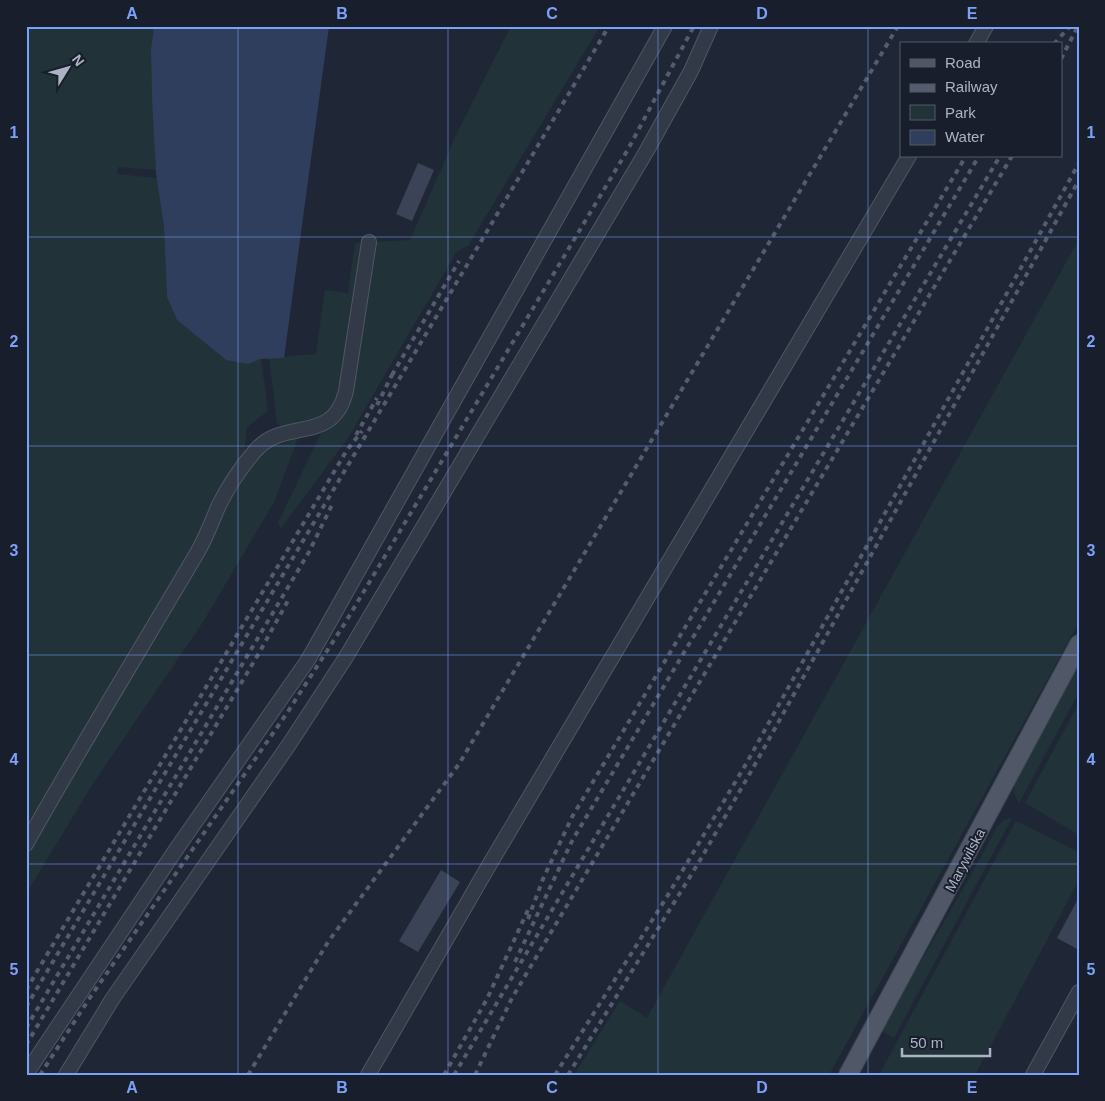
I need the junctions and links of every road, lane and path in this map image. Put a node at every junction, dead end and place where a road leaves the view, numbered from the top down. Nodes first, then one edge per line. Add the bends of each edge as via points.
1 (665, 26) edge
2 (711, 26) edge
3 (986, 26) edge
4 (977, 42) edge
5 (908, 158) edge
6 (369, 242) dead end
7 (1079, 644) edge
8 (26, 844) edge
9 (1079, 992) edge
10 (26, 1074) edge
11 (66, 1075) edge
12 (368, 1075) edge
13 (848, 1075) edge
14 (1033, 1075) edge

1 - 10 lane via 308,660
2 - 11 lane via 691,71 646,152 346,658 113,998
3 - 4 lane
5 - 12 lane
6 - 8 lane via 348,382 340,410 322,425 277,435 250,457 221,502 201,547
7 - 13 main road, Marywilska
9 - 14 lane

